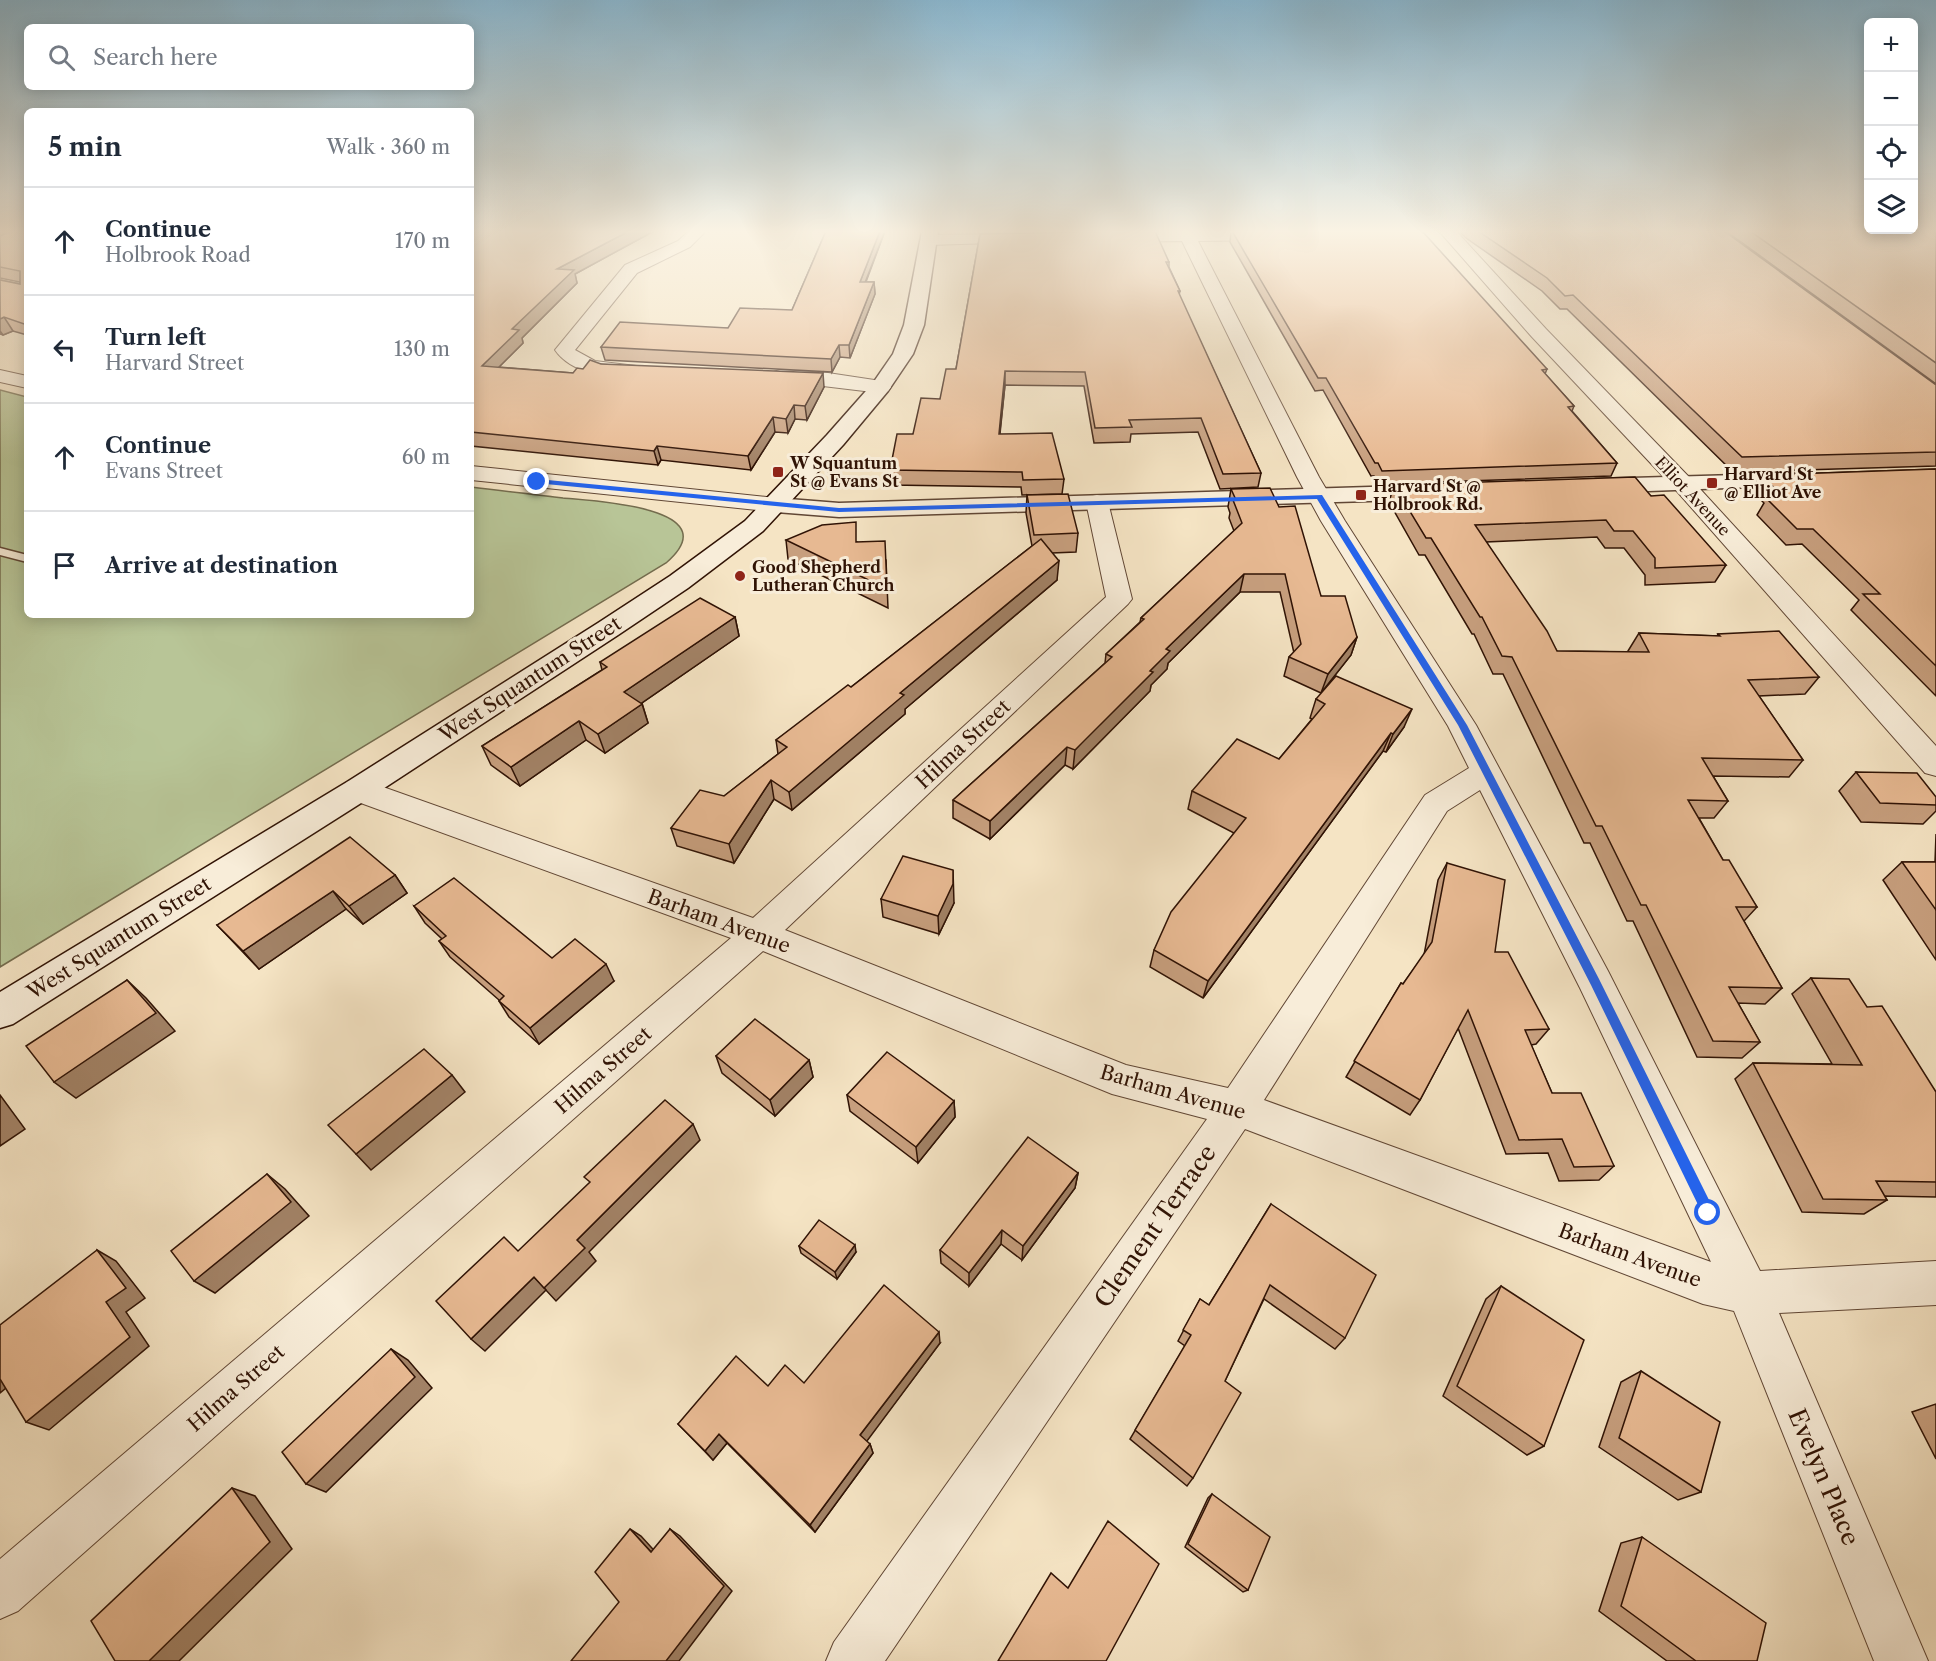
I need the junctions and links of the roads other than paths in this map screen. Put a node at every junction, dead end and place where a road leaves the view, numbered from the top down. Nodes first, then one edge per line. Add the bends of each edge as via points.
1 (599, 309) edge
2 (916, 309) edge
3 (1224, 309) edge
4 (1517, 309) edge
5 (653, 371) edge
6 (759, 375) edge
7 (881, 387) junction
8 (474, 473) edge
9 (1827, 479) edge
10 (1682, 483) junction
11 (1577, 487) edge
12 (1461, 491) edge
13 (1320, 496) junction
14 (1097, 502) junction
15 (776, 505) junction
16 (0, 551) edge
17 (24, 559) edge
18 (1936, 765) edge
19 (1485, 772) junction
20 (358, 790) junction
21 (758, 934) junction
22 (0, 1012) edge
23 (1237, 1108) junction
24 (1936, 1283) edge
25 (1748, 1293) junction
26 (0, 1593) edge
27 (853, 1661) edge
28 (1901, 1661) edge

1 - 5 street via 565,350 571,358 605,369
2 - 7 main road, West Squantum Street via 903,354
3 - 13 street, Evelyn Place
4 - 10 street, Elliot Avenue
6 - 7 street
7 - 15 main road, West Squantum Street
8 - 15 street
9 - 10 main road
10 - 11 main road
10 - 18 street, Elliot Avenue
12 - 13 main road
13 - 14 main road
13 - 19 street, Evelyn Place via 1462,725
14 - 15 main road via 839,510
14 - 21 street, Hilma Street via 1119,599
15 - 20 main road, West Squantum Street via 746,532 657,597
16 - 17 lane
19 - 23 street, Clement Terrace via 1436,803
19 - 25 street, Evelyn Place via 1595,982
20 - 21 street, Barham Avenue
20 - 22 main road, West Squantum Street
21 - 23 street, Barham Avenue via 1125,1082
21 - 26 street, Hilma Street
23 - 25 street, Barham Avenue via 1703,1282
23 - 27 street, Clement Terrace
24 - 25 street, Barham Avenue
25 - 28 street, Evelyn Place

